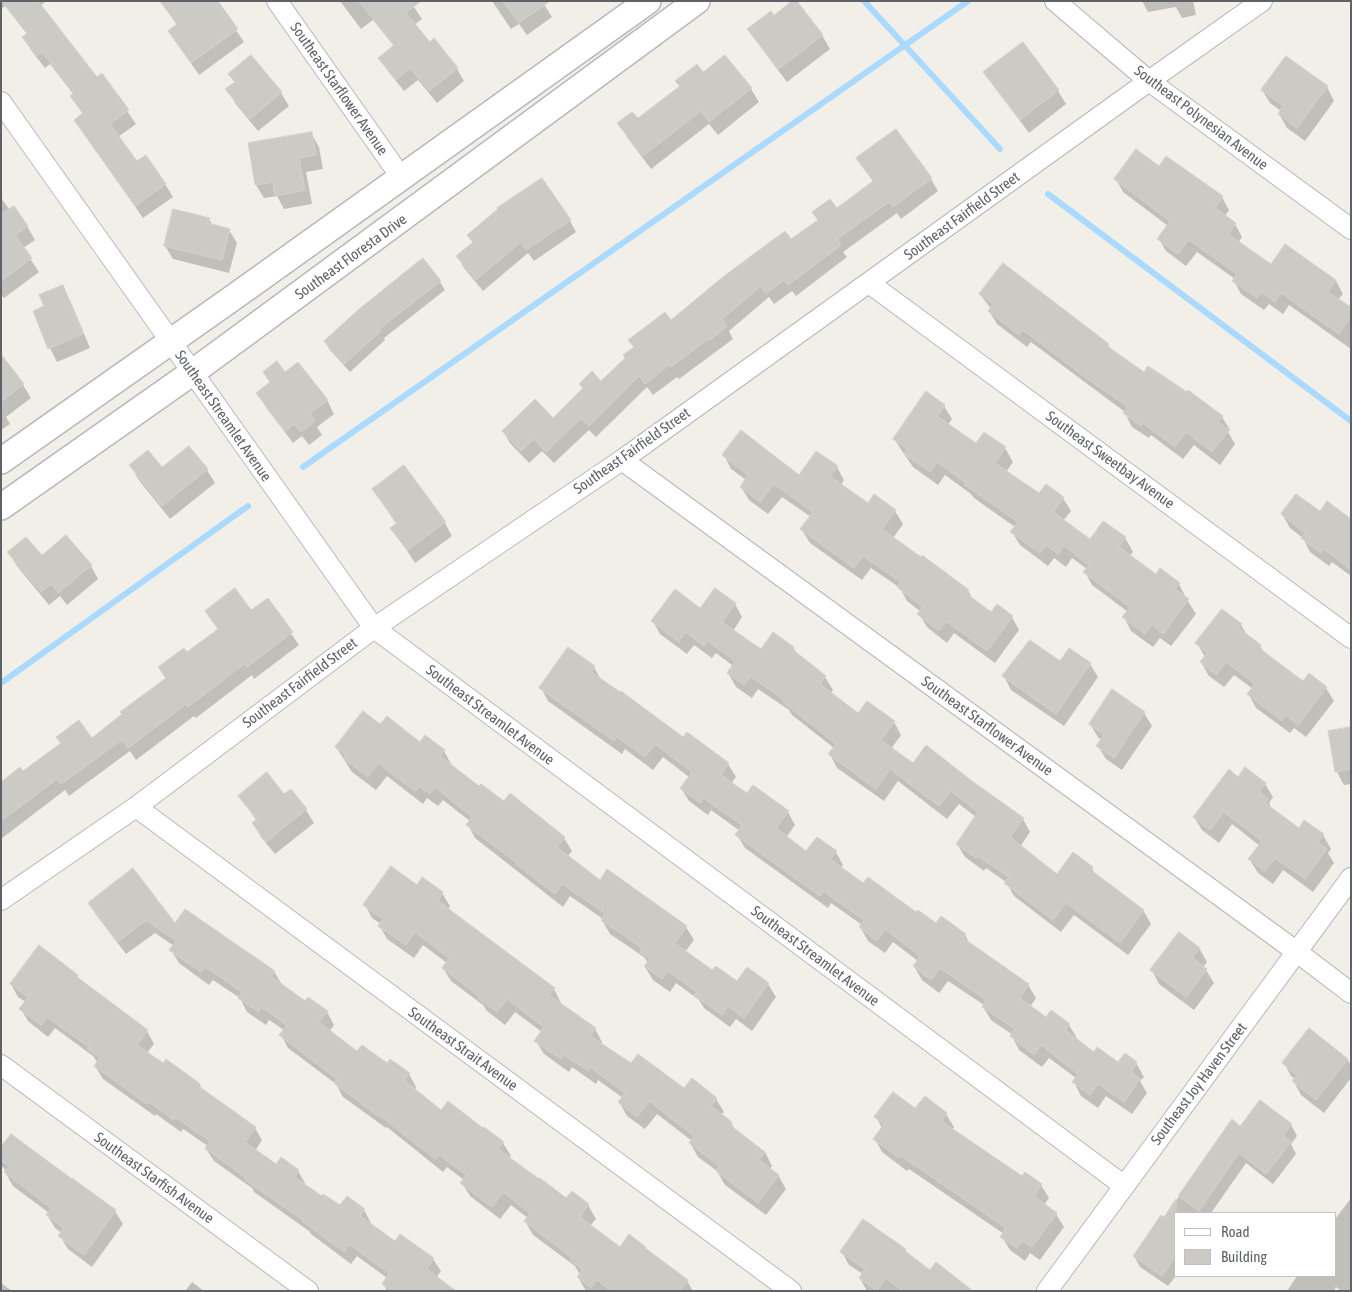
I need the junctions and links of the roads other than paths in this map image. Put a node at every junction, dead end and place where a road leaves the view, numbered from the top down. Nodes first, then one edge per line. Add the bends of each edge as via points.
1 (278, 1) edge
2 (697, 1) edge
3 (1055, 1) edge
4 (1262, 1) edge
5 (635, 5) edge
6 (1149, 80) junction
7 (1, 102) edge
8 (401, 178) junction
9 (1351, 230) edge
10 (869, 283) junction
11 (171, 342) junction
12 (193, 372) junction
13 (622, 460) junction
14 (1, 461) edge
15 (1, 507) edge
16 (374, 628) junction
17 (1351, 638) edge
18 (136, 807) junction
19 (1351, 878) edge
20 (1, 900) edge
21 (1297, 952) junction
22 (1351, 993) edge
23 (1, 1065) edge
24 (1124, 1186) junction
25 (308, 1291) edge
26 (791, 1291) edge
27 (1047, 1291) edge

1 - 8 street, Southeast Starflower Avenue
2 - 12 street, Southeast Floresta Drive
3 - 6 street, Southeast Polynesian Avenue
4 - 6 street, Southeast Fairfield Street
5 - 8 street
6 - 9 street, Southeast Polynesian Avenue
6 - 10 street, Southeast Fairfield Street
7 - 11 street, Southeast Streamlet Avenue
8 - 11 street
10 - 13 street, Southeast Fairfield Street
10 - 17 street, Southeast Sweetbay Avenue
11 - 12 street, Southeast Streamlet Avenue
11 - 14 street
12 - 15 street, Southeast Floresta Drive
12 - 16 street, Southeast Streamlet Avenue
13 - 16 street, Southeast Fairfield Street
13 - 21 street, Southeast Starflower Avenue
16 - 18 street, Southeast Fairfield Street
16 - 24 street, Southeast Streamlet Avenue
18 - 20 street, Southeast Fairfield Street
18 - 26 street, Southeast Strait Avenue
19 - 21 street, Southeast Joy Haven Street
21 - 22 street, Southeast Starflower Avenue
21 - 24 street, Southeast Joy Haven Street
23 - 25 street, Southeast Starfish Avenue
24 - 27 street, Southeast Joy Haven Street

